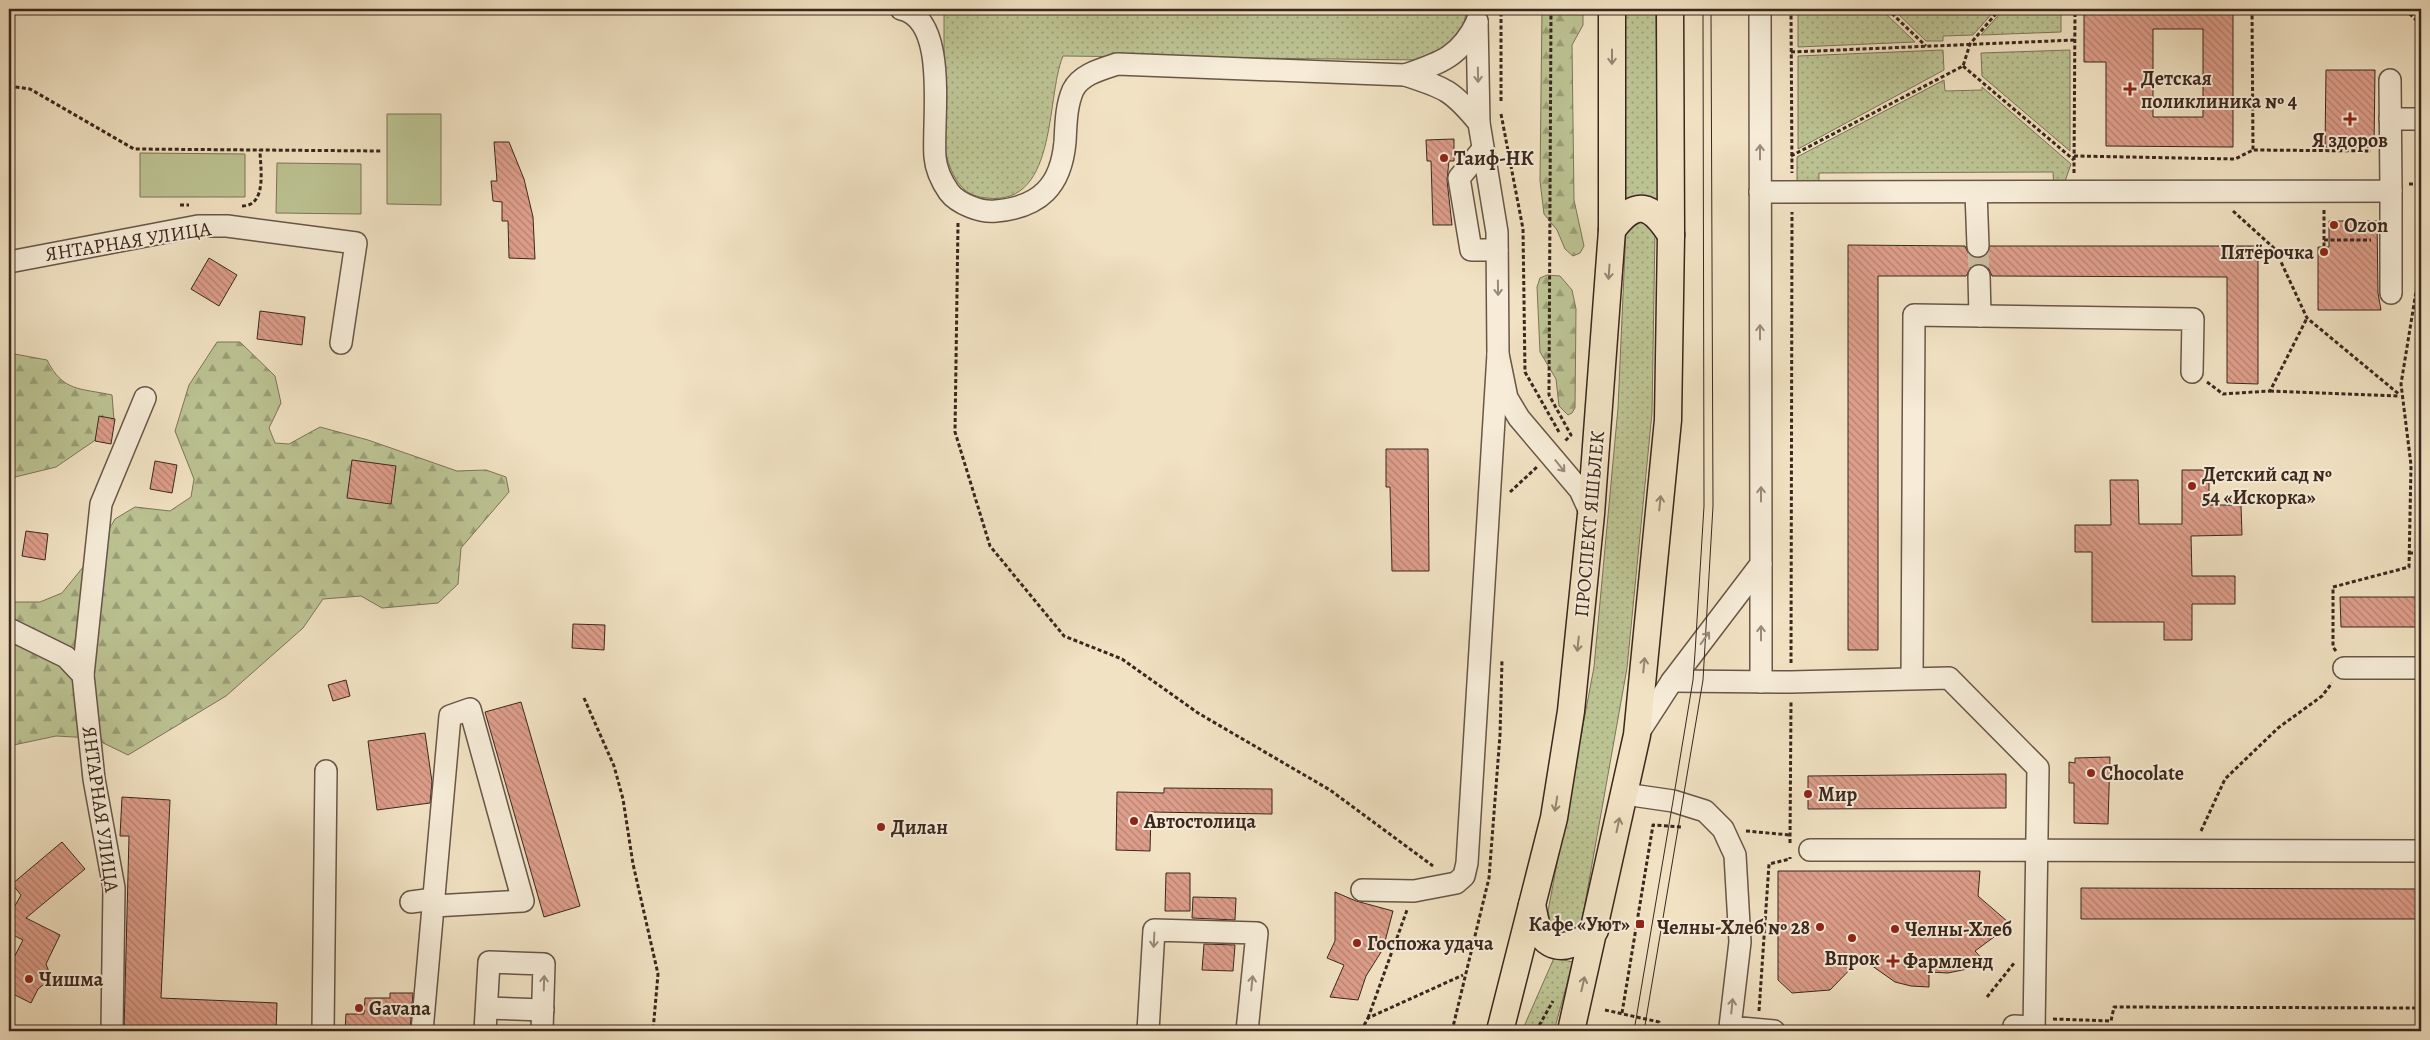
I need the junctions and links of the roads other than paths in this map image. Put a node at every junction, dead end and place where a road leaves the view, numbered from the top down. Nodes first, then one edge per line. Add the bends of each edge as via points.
1 (901, 9) edge
2 (1612, 9) edge
3 (1670, 9) edge
4 (1760, 9) edge
5 (1477, 16) edge
6 (1405, 75) junction
7 (2390, 80) dead end
8 (2390, 119) junction
9 (2421, 119) edge
10 (1479, 123) junction
11 (1483, 149) junction
12 (2391, 191) junction
13 (1760, 192) junction
14 (1976, 192) junction
15 (1612, 230) junction
16 (1671, 235) junction
17 (1978, 246) tunnel mouth
18 (1497, 250) junction
19 (9, 262) edge
20 (1978, 276) tunnel mouth
21 (2391, 293) dead end
22 (1980, 316) junction
23 (341, 343) dead end
24 (1498, 354) junction
25 (2192, 372) road end
26 (145, 398) dead end
27 (1536, 438) junction
28 (1493, 450) junction
29 (1591, 514) junction
30 (1761, 564) junction
31 (9, 629) edge
32 (2344, 668) road end
33 (2421, 668) edge
34 (83, 675) junction
35 (1912, 678) junction
36 (1672, 681) junction
37 (1761, 682) junction
38 (1637, 735) junction
39 (326, 771) dead end
40 (1625, 794) junction
41 (1810, 850) dead end
42 (2037, 851) junction
43 (2421, 851) edge
44 (1362, 890) dead end
45 (412, 902) dead end
46 (434, 903) junction
47 (1532, 905) junction
48 (1595, 930) junction
49 (487, 1008) junction
50 (543, 1010) junction
51 (2029, 1026) edge
52 (112, 1031) edge
53 (323, 1031) edge
54 (422, 1031) edge
55 (485, 1031) edge
56 (542, 1031) edge
57 (1148, 1031) edge
58 (1247, 1031) edge
59 (1500, 1031) edge
60 (1572, 1031) edge
61 (1758, 1031) edge
62 (1774, 1031) edge

1 - 6 street via 907,10 927,29 934,53 935,159 941,178 950,194 969,206 992,212 1016,210 1042,196 1059,174 1066,113 1074,88 1093,71 1117,64
2 -> 15 main road, ПРОСПЕКТ ЯШЬЛЕК
3 - 16 main road
13 -> 4 street
5 - 6 street via 1470,37 1458,51 1445,60
5 -> 10 street
6 - 10 street via 1447,90
7 - 8 street
8 - 9 street
8 - 12 street
10 - 11 street
11 - 18 street
11 - 18 street via 1459,178 1471,250
12 - 14 street
12 - 21 street
13 - 14 street
30 -> 13 street
14 - 17 street
15 - 16 main road via 1624,214 1634,209 1647,209 1661,219
15 -> 29 main road, ПРОСПЕКТ ЯШЬЛЕК
38 -> 16 main road via 1668,420
18 -> 24 street
19 - 23 street, ЯНТАРНАЯ УЛИЦА via 204,226 227,226 356,243
20 - 22 street
22 - 25 street via 2193,318
22 - 35 street via 1914,315
24 - 27 street via 1507,398
24 - 28 street
26 - 34 street, ЯНТАРНАЯ УЛИЦА via 101,504
27 - 28 street via 1510,432 1500,438
27 -> 29 street via 1580,490
28 - 44 street via 1464,876 1456,883 1414,890
29 -> 47 main road, ПРОСПЕКТ ЯШЬЛЕК via 1571,711 1554,818
36 -> 30 street
37 -> 30 street
31 - 34 street via 66,657
32 - 33 street
34 - 52 street, ЯНТАРНАЯ УЛИЦА via 94,779 114,888
35 - 37 street
35 - 42 street via 1949,678 2038,768
36 - 37 street
36 - 38 street
38 - 40 main road
39 - 53 street
48 -> 40 main road
61 -> 40 street via 1730,1027 1740,942 1735,855 1723,829 1705,811 1673,801
41 - 42 street
42 - 43 street
42 - 51 street via 2036,936
45 - 46 street
46 - 46 street via 450,716 470,709 523,901
46 - 54 street
47 - 48 main road via 1539,930 1546,940 1560,946 1582,942
47 - 59 main road, ПРОСПЕКТ ЯШЬЛЕК
60 -> 48 main road
49 - 50 street
50 -> 49 street via 544,964 489,962
49 - 55 street
50 - 56 street
58 -> 57 street via 1257,933 1154,930
61 - 62 street

